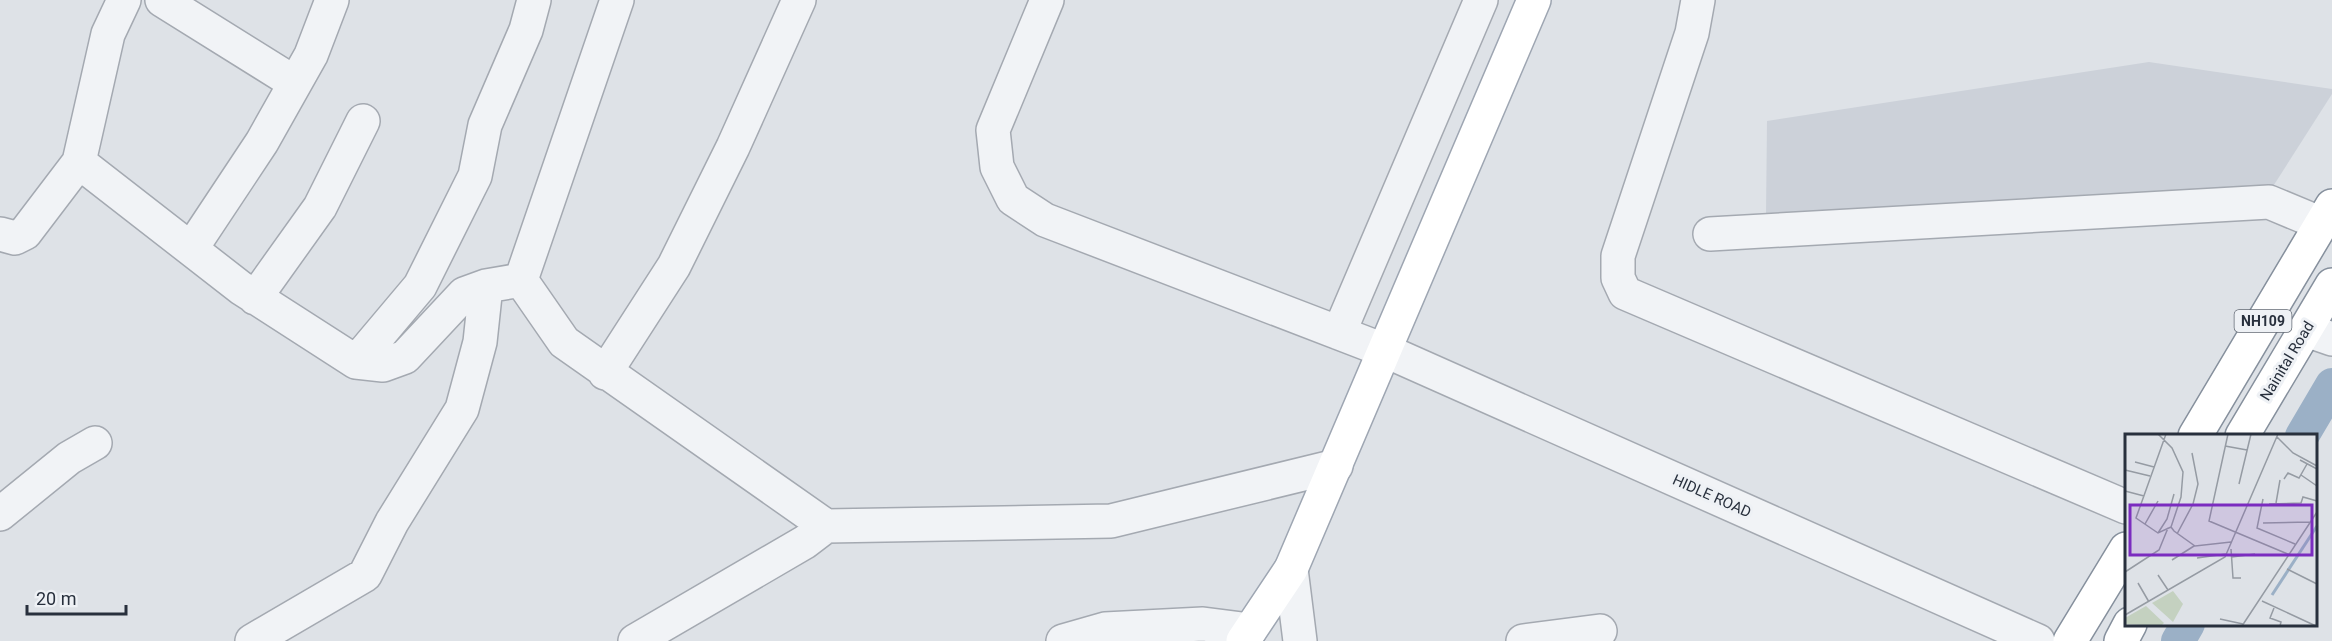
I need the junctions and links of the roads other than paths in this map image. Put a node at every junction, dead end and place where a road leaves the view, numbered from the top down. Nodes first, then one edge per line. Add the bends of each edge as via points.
1 (124, 0) edge
2 (162, 0) edge
3 (332, 0) edge
4 (534, 0) edge
5 (617, 0) edge
6 (799, 0) edge
7 (1047, 0) edge
8 (1480, 0) edge
9 (1534, 0) edge
10 (1698, 0) edge
11 (295, 83) junction
12 (363, 121) dead end
13 (79, 162) junction
14 (2327, 215) edge
15 (1710, 234) dead end
16 (5, 243) edge
17 (191, 249) junction
18 (521, 279) junction
19 (2332, 285) edge
20 (486, 286) junction
21 (255, 298) junction
22 (1339, 333) junction
23 (2319, 335) edge
24 (1386, 351) junction
25 (356, 362) junction
26 (605, 373) junction
27 (2196, 434) edge
28 (2243, 434) edge
29 (95, 442) dead end
30 (1336, 465) junction
31 (2125, 506) edge
32 (0, 514) edge
33 (826, 526) junction
34 (2125, 552) edge
35 (1291, 569) junction
36 (2129, 626) edge
37 (1600, 631) dead end
38 (1246, 635) edge
39 (252, 641) edge
40 (635, 641) edge
41 (1063, 641) edge
42 (1300, 641) edge
43 (1523, 641) edge
44 (2038, 641) edge
45 (2070, 641) edge
46 (2121, 641) edge

1 - 13 street via 108,34
2 - 11 street
3 - 11 street via 311,55
4 - 25 street via 526,30 484,125 475,176 420,286
5 - 18 street
6 - 26 street via 674,266
7 - 22 street, HIDLE ROAD via 993,130 997,167 1013,199 1045,220
8 - 22 street
9 - 24 main road
10 - 31 street via 1692,33 1618,256 1618,278 1625,293
11 - 17 street via 262,142
12 - 21 street via 320,207
13 - 16 street via 25,233
13 - 17 street
14 - 15 street via 2269,202
14 - 27 main road, NH109
17 - 21 street
18 - 20 street
18 - 26 street via 564,342
19 - 23 main road, Nainital Road / NH109
20 - 25 street via 464,294 405,357 383,365
20 - 39 street via 480,342 462,409 392,522 365,575
21 - 25 street
22 - 24 street, HIDLE ROAD
23 - 28 main road, Nainital Road / NH109
24 - 30 main road
24 - 44 street, HIDLE ROAD
26 - 33 street
29 - 32 street
30 - 33 street via 1111,521
30 - 35 main road
33 - 40 street via 806,542
34 - 45 main road
35 - 38 main road
35 - 42 street
36 - 46 main road
37 - 43 street
38 - 41 street via 1203,624 1105,629

